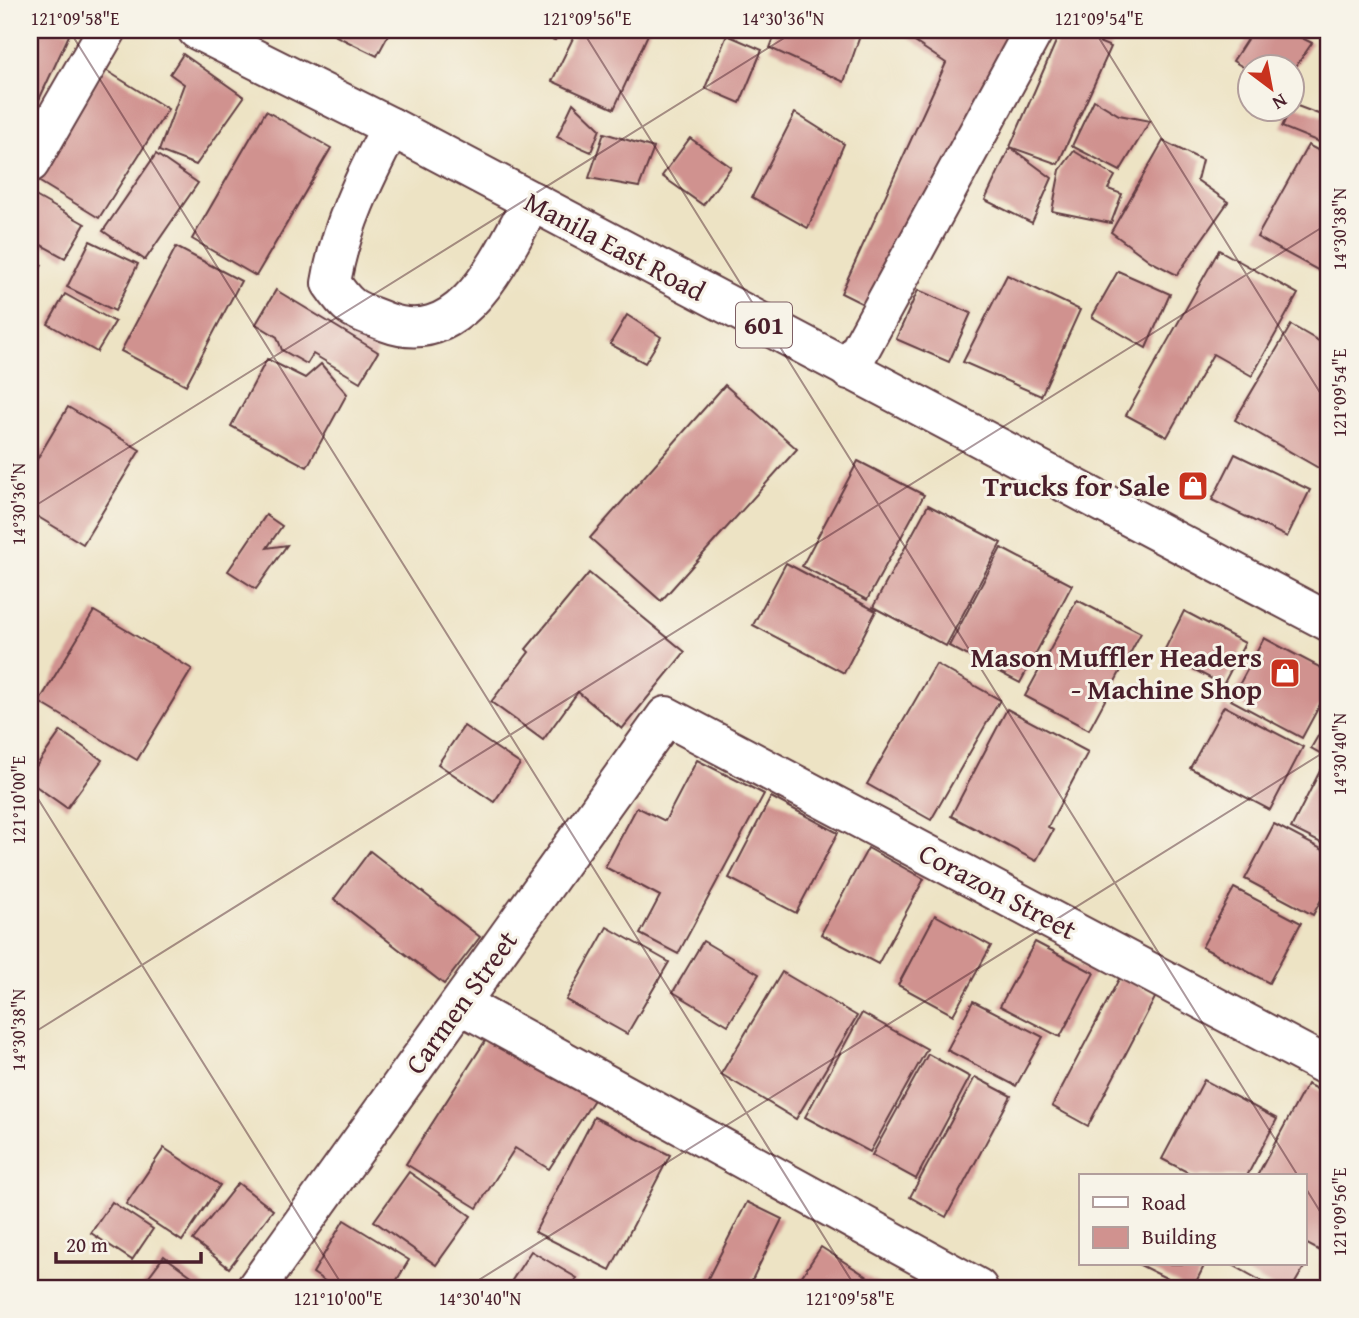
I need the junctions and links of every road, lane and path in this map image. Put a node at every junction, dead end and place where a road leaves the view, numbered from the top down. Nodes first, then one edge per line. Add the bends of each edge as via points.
1 (107, 30) edge
2 (197, 30) edge
3 (1034, 30) edge
4 (391, 127) junction
5 (30, 163) edge
6 (532, 201) junction
7 (849, 370) junction
8 (1329, 622) edge
9 (666, 716) joint
10 (460, 1004) junction
11 (1329, 1067) edge
12 (256, 1288) edge
13 (978, 1288) edge

1 - 5 street
2 - 4 street, Manila East Road / 601
3 - 7 street
4 - 6 street, Manila East Road / 601
4 - 6 street via 364,178 336,253 331,283 347,307 402,328 438,324 464,307 491,274
6 - 7 street, Manila East Road / 601
7 - 8 street, Manila East Road / 601
9 - 10 street, Carmen Street
9 - 11 street, Corazon Street
10 - 12 street, Carmen Street
10 - 13 street

